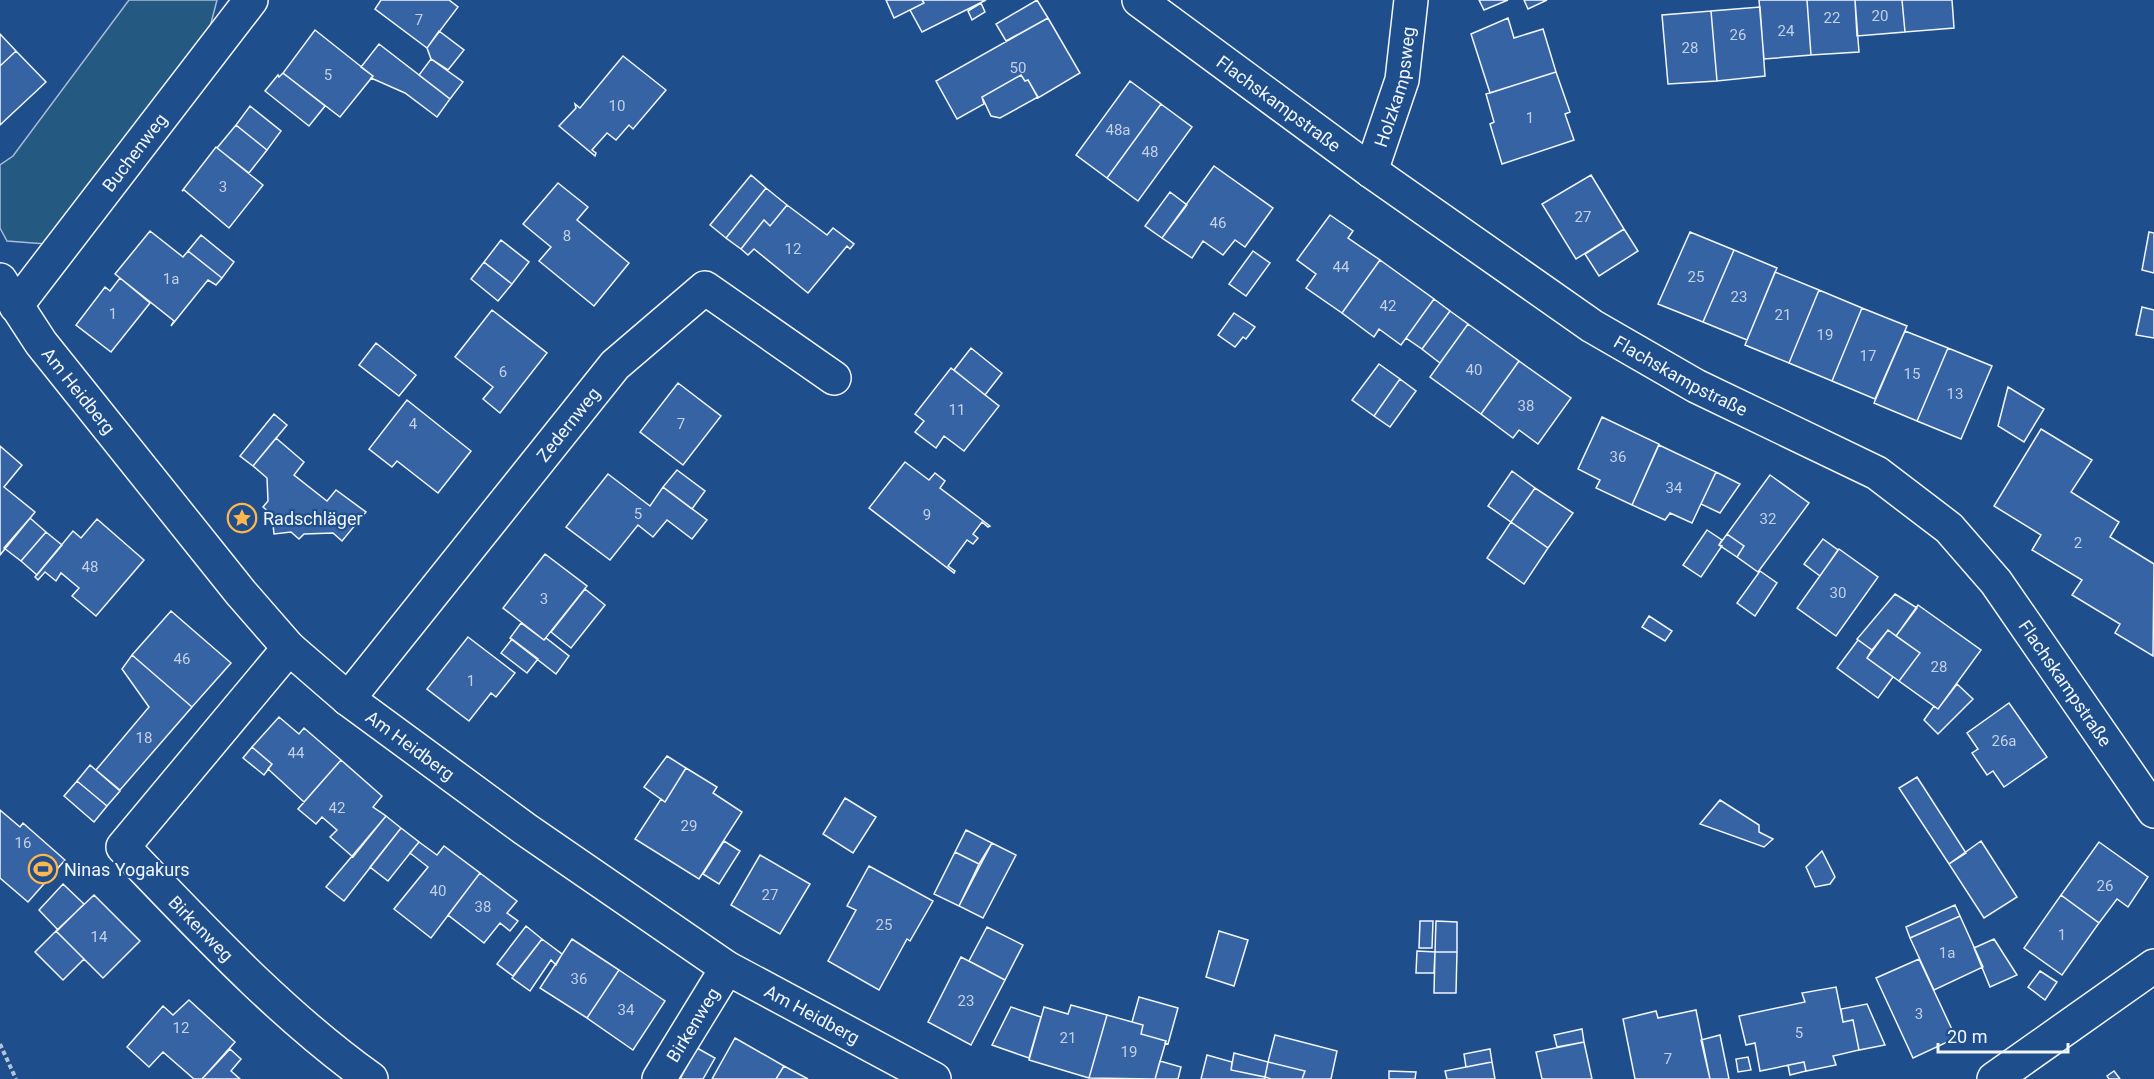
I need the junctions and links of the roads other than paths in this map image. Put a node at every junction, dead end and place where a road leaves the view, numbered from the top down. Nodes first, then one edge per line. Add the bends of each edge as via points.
1 (250, 0) edge
2 (1138, 0) edge
3 (1411, 0) edge
4 (1371, 171) junction
5 (8, 293) edge
6 (834, 378) dead end
7 (289, 648) junction
8 (348, 699) junction
9 (2154, 811) edge
10 (2154, 966) edge
11 (727, 968) junction
12 (371, 1079) edge
13 (659, 1079) edge
14 (934, 1079) edge
15 (1994, 1079) edge

1 - 5 street, Buchenweg
2 - 4 street, Flachskampstraße
3 - 4 street, Holzkampsweg via 1402,80
4 - 9 street, Flachskampstraße via 1592,326 1696,386 1877,473 1949,528 1996,582
5 - 7 street, Am Heidberg via 41,343
6 - 8 street, Zedernweg via 705,288 615,365
7 - 8 street, Am Heidberg
7 - 12 street, Birkenweg via 123,847 238,967
8 - 11 street, Am Heidberg via 525,829
10 - 15 street
11 - 13 street, Birkenweg
11 - 14 street, Am Heidberg

